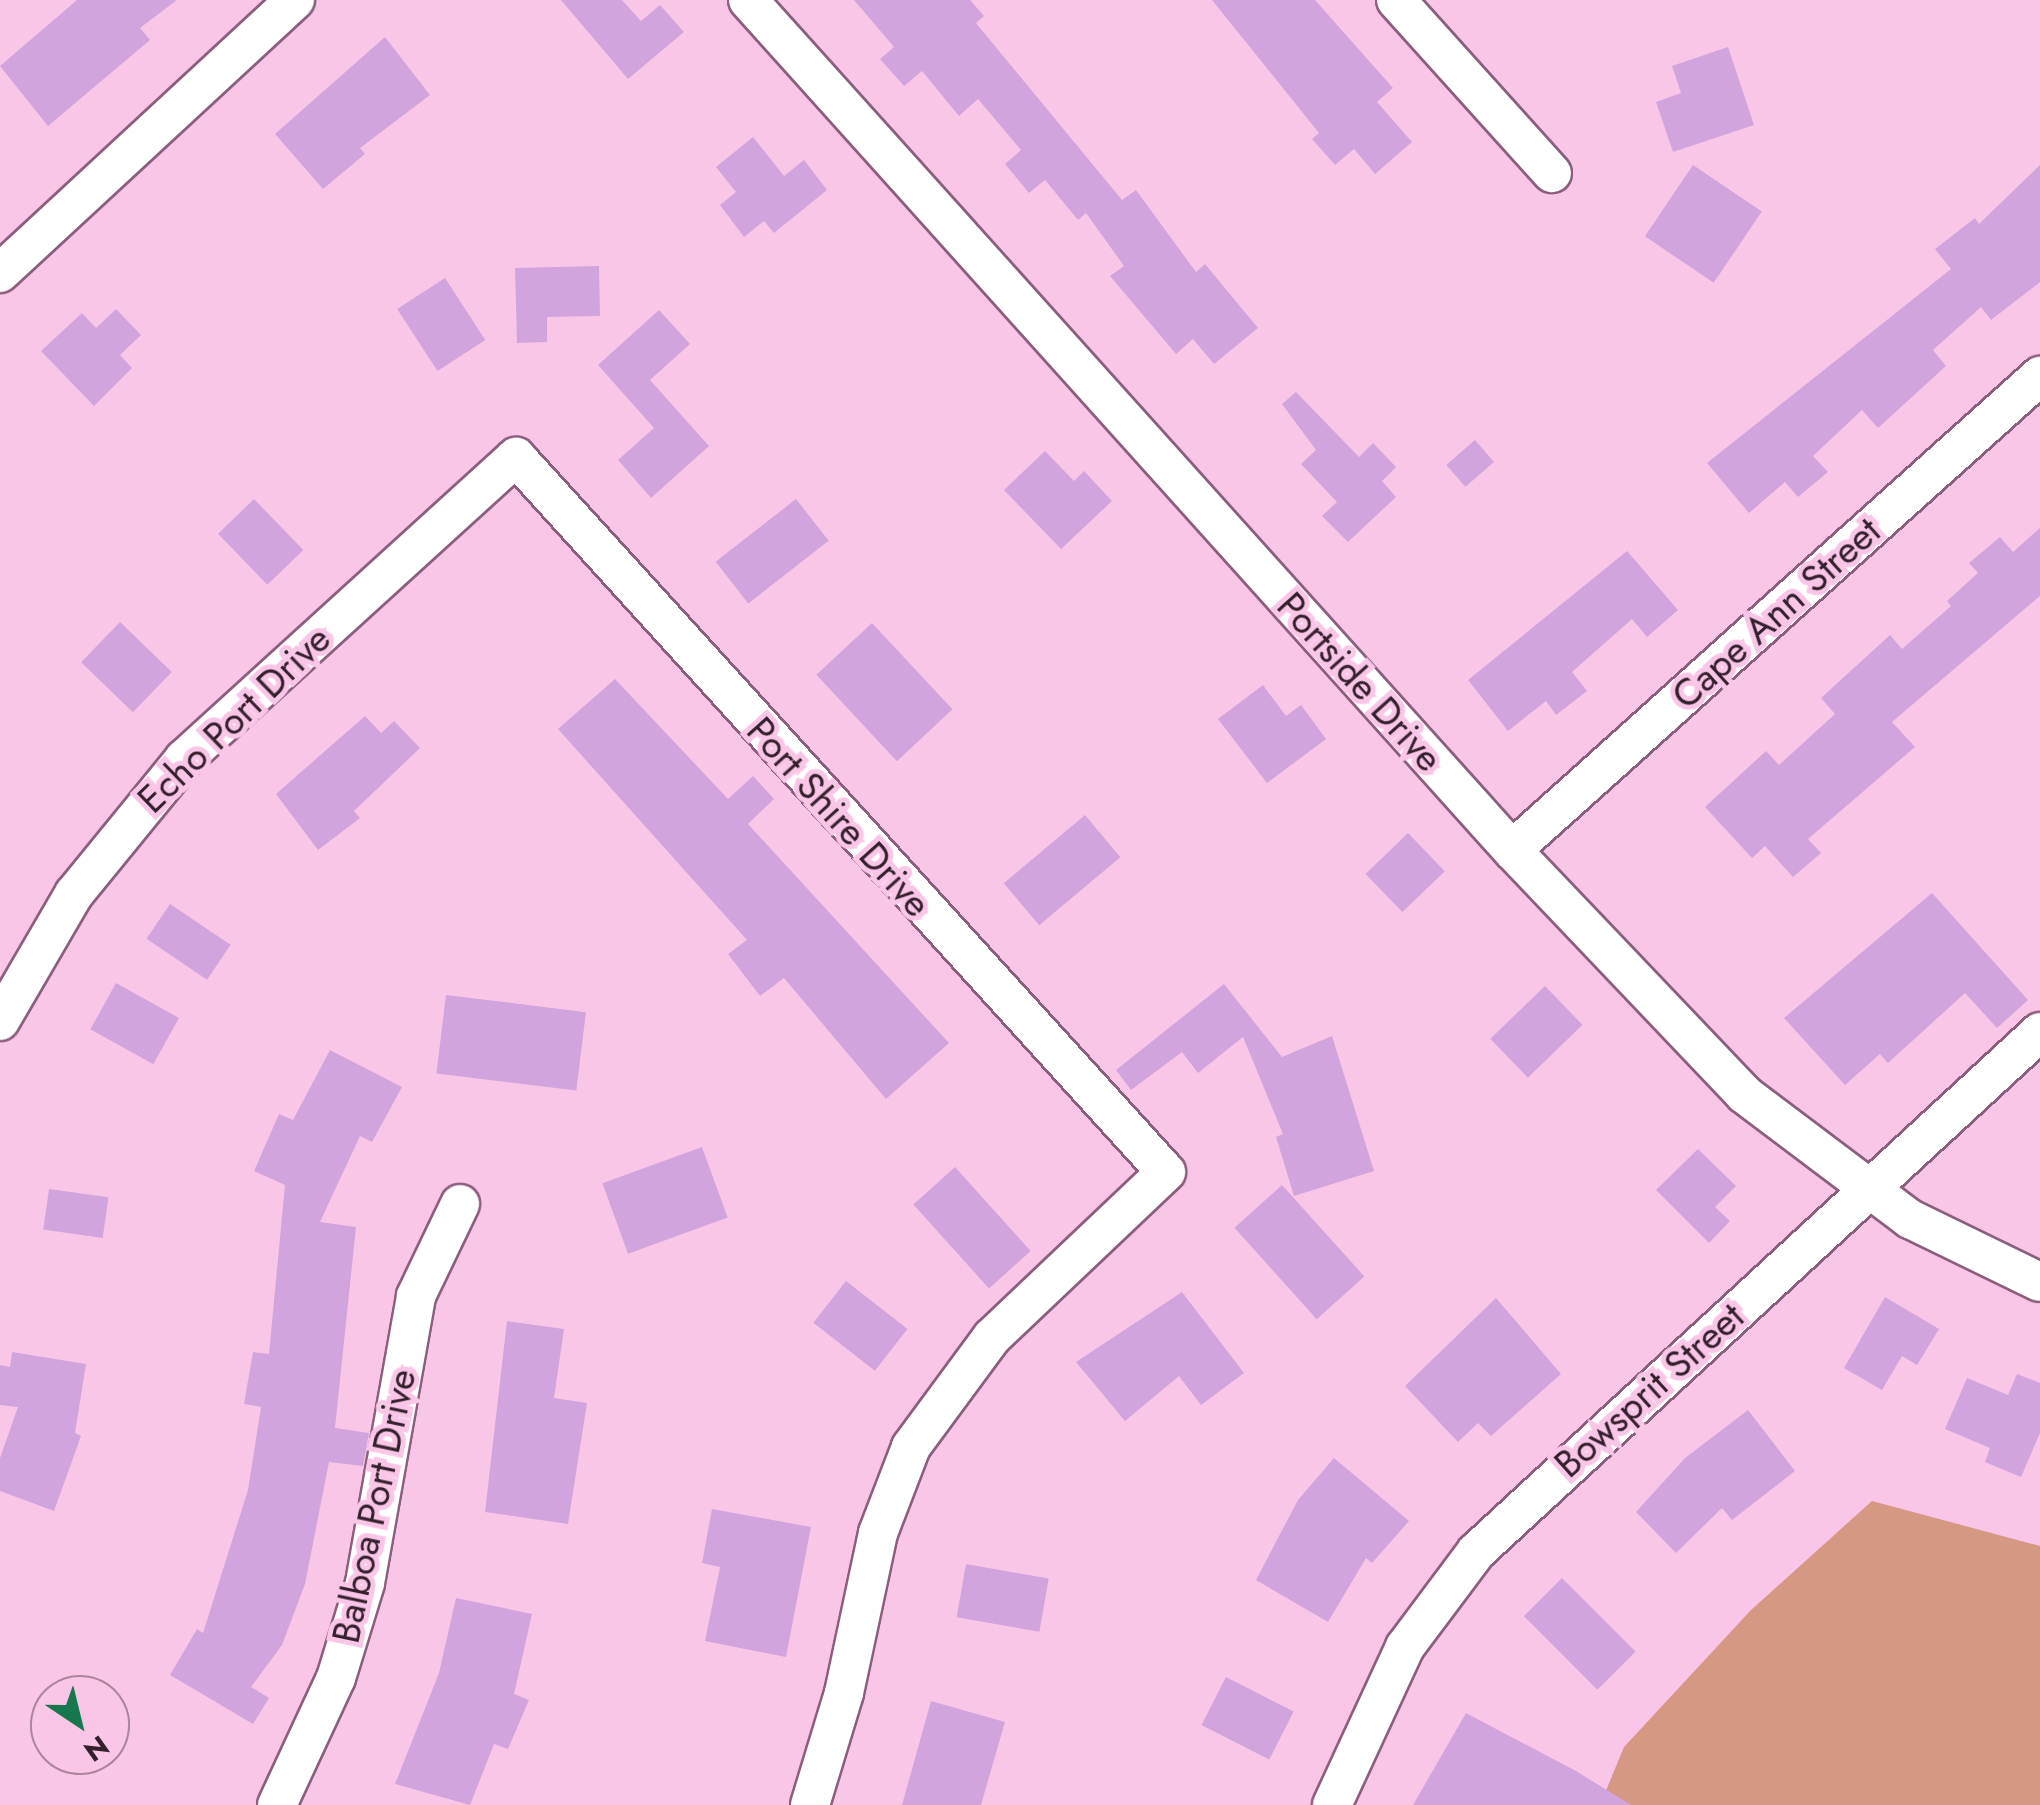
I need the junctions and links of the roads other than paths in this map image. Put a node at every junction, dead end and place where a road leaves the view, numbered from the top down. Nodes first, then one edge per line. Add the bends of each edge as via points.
1 (295, 0) edge
2 (748, 0) edge
3 (1396, 0) edge
4 (1552, 173) dead end
5 (0, 272) edge
6 (2040, 376) edge
7 (516, 458) joint
8 (1512, 850) junction
9 (0, 1021) edge
10 (2040, 1032) edge
11 (1868, 1190) junction
12 (460, 1204) dead end
13 (2040, 1282) edge
14 (277, 1805) edge
15 (810, 1805) edge
16 (1332, 1805) edge

1 - 5 street
2 - 8 street, Portside Drive
3 - 4 street
6 - 8 street, Cape Ann Street
7 - 9 street, Echo Port Drive via 184,759 74,894
7 - 15 street, Port Shire Drive via 1166,1172 992,1337 911,1447 878,1532 844,1693
8 - 11 street, Portside Drive via 1744,1094
10 - 11 street, Bowsprit Street
11 - 13 street, Portside Drive
11 - 16 street, Bowsprit Street via 1476,1552 1405,1647
12 - 14 street, Balboa Port Drive via 416,1296 365,1584 336,1678

